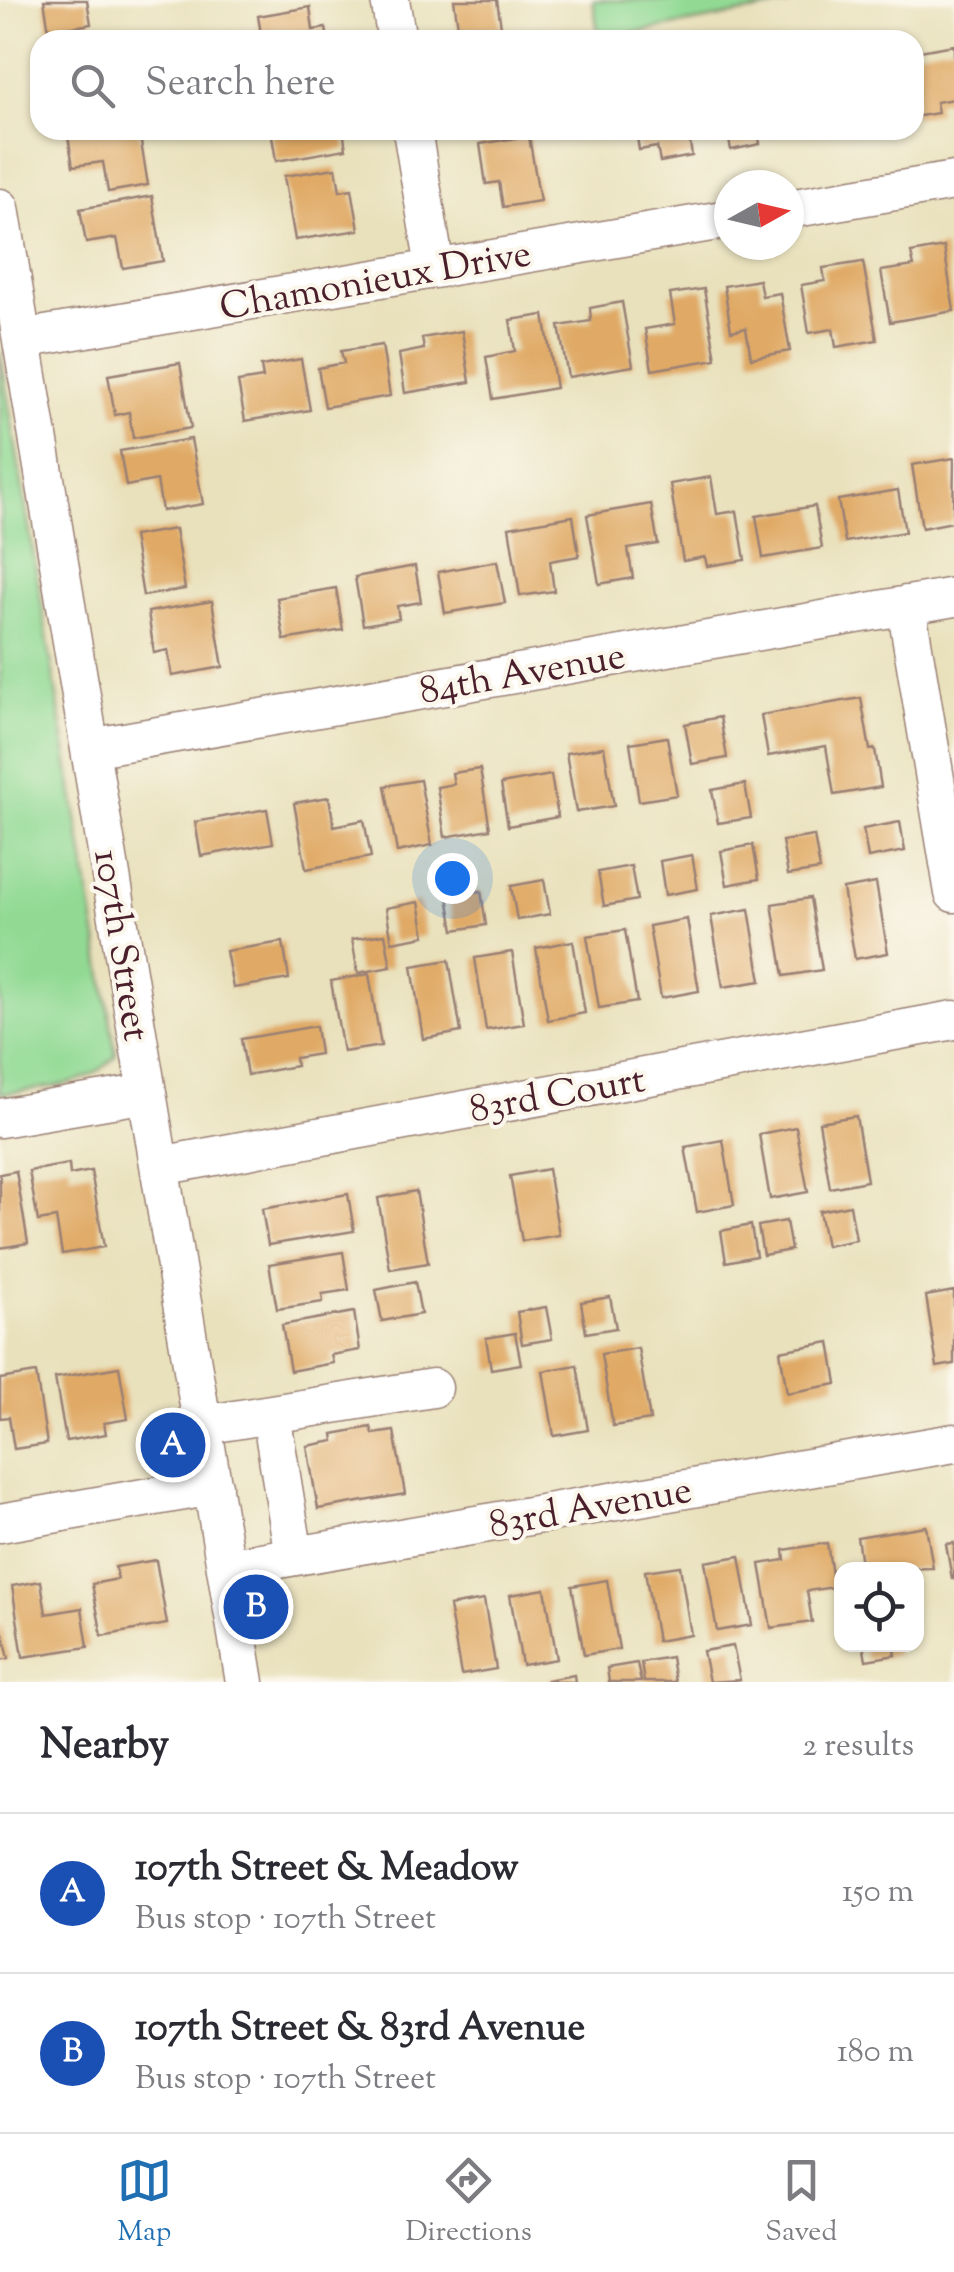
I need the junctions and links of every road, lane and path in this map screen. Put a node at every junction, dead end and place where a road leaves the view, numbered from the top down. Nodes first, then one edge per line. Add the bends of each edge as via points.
1 (390, 0) edge
2 (395, 30) edge
3 (414, 140) edge
4 (954, 181) edge
5 (804, 206) edge
6 (0, 208) edge
7 (714, 222) edge
8 (436, 268) junction
9 (22, 339) junction
10 (954, 597) edge
11 (906, 605) junction
12 (90, 748) junction
13 (954, 893) edge
14 (954, 1020) edge
15 (147, 1093) junction
16 (0, 1118) edge
17 (160, 1166) junction
18 (433, 1388) dead end
19 (271, 1414) junction
20 (202, 1425) junction
21 (954, 1443) edge
22 (212, 1486) junction
23 (0, 1523) edge
24 (294, 1556) junction
25 (226, 1568) junction
26 (245, 1682) edge

1 - 2 street
3 - 8 street
4 - 5 street
6 - 9 street, 107th Street
7 - 8 street, Chamonieux Drive
8 - 9 street, Chamonieux Drive
9 - 12 street, 107th Street
10 - 11 street, 84th Avenue
11 - 12 street, 84th Avenue
11 - 13 street
12 - 15 street, 107th Street
14 - 17 street, 83rd Court
15 - 16 street
15 - 17 street, 107th Street
17 - 20 street, 107th Street
18 - 19 street
19 - 20 street
19 - 24 street
20 - 22 street, 107th Street
21 - 24 street, 83rd Avenue
22 - 23 street
22 - 25 street, 107th Street
24 - 25 street, 83rd Avenue
25 - 26 street, 107th Street

